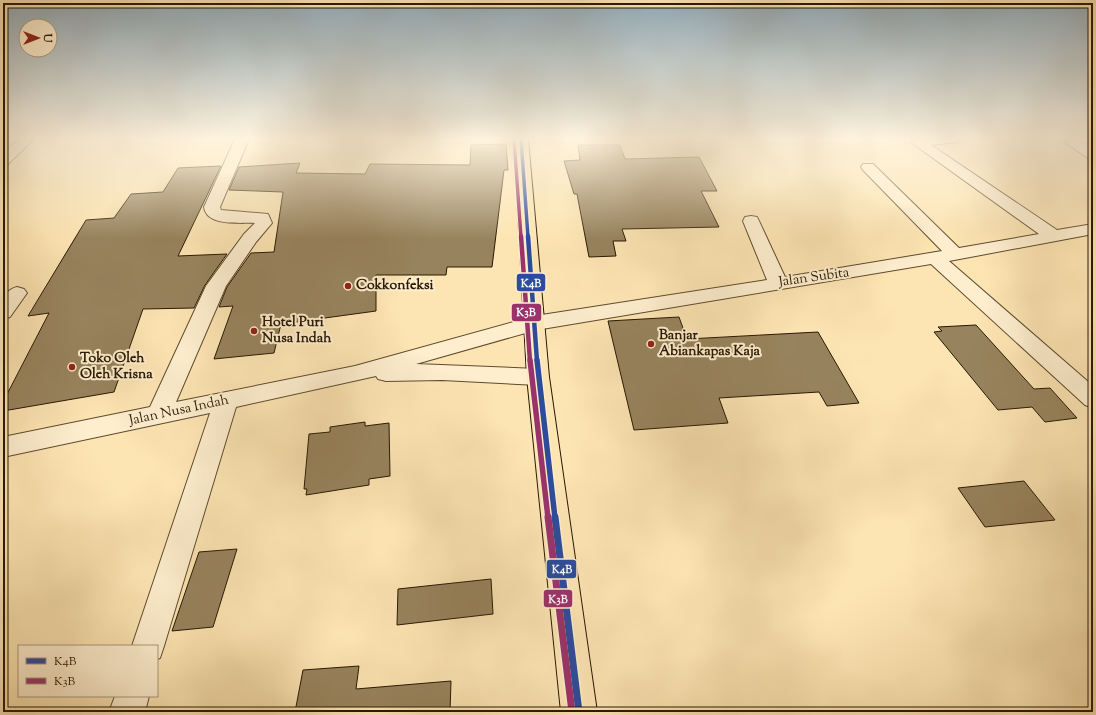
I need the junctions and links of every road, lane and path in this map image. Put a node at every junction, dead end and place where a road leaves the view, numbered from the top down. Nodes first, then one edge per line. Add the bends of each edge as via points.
1 (227, 172) edge
2 (524, 172) edge
3 (873, 172) edge
4 (961, 172) edge
5 (751, 221) dead end
6 (1090, 232) edge
7 (1054, 236) junction
8 (954, 254) junction
9 (934, 257) junction
10 (778, 284) junction
11 (17, 293) dead end
12 (3, 312) edge
13 (535, 323) junction
14 (355, 374) junction
15 (538, 377) junction
16 (1093, 399) edge
17 (226, 401) junction
18 (158, 415) junction
19 (3, 447) edge
20 (148, 645) edge
21 (132, 697) edge
22 (127, 712) edge
23 (579, 712) edge

1 - 18 street via 212,207 213,212 220,216 262,218 264,222 216,286
2 - 13 main road
3 - 8 street
4 - 7 street
5 - 10 street
6 - 7 street, Jalan Subita
7 - 8 street, Jalan Subita
8 - 9 street, Jalan Subita
9 - 10 street, Jalan Subita
9 - 16 street
10 - 13 street, Jalan Subita
11 - 12 street
13 - 14 street, Jalan Nusa Indah
13 - 15 main road
14 - 15 street, Jalan Nusa Indah via 442,372
14 - 17 street, Jalan Nusa Indah
15 - 23 main road
17 - 18 street, Jalan Nusa Indah
17 - 20 street
18 - 19 street, Jalan Nusa Indah
21 - 22 street

